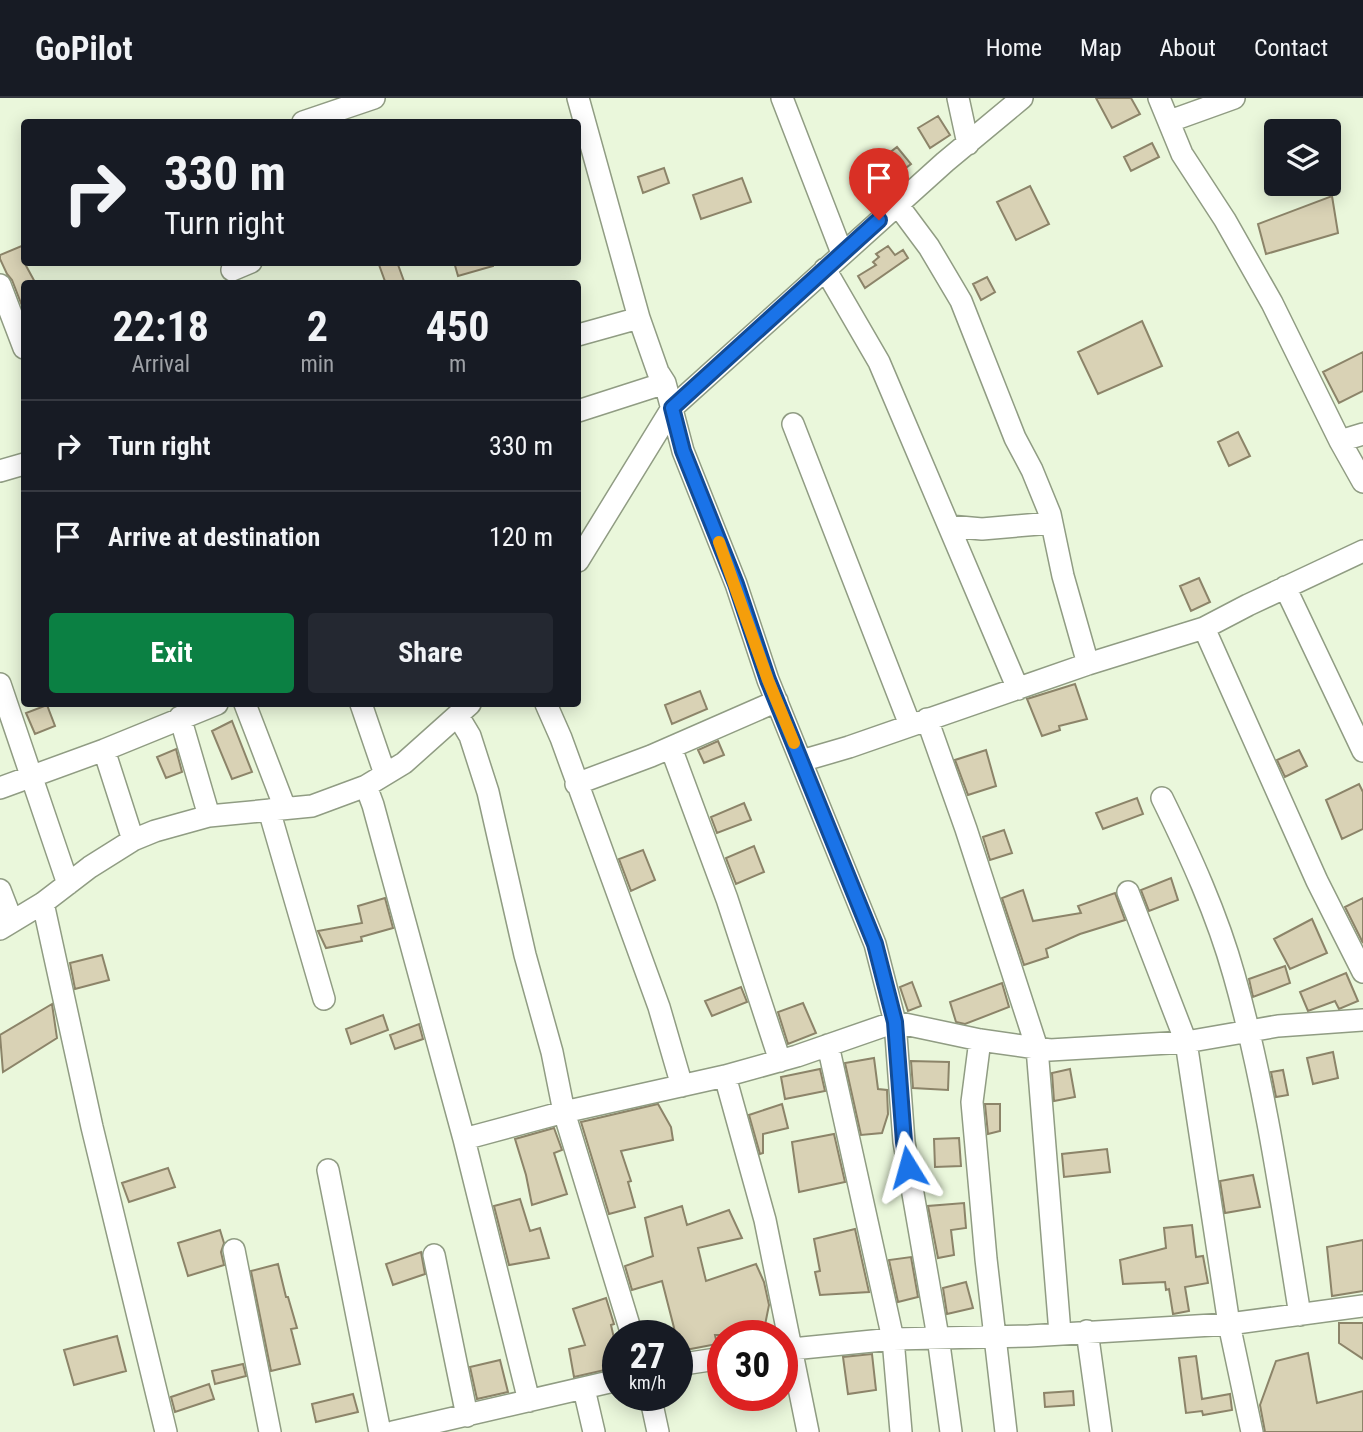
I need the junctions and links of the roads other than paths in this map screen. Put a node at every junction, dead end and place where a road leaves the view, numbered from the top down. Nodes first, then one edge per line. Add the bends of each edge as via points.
1 (374, 98) edge
2 (578, 98) edge
3 (782, 98) edge
4 (958, 98) edge
5 (1022, 98) edge
6 (1159, 98) edge
7 (1234, 98) edge
8 (312, 119) edge
9 (1170, 121) junction
10 (968, 144) junction
11 (897, 204) junction
12 (842, 253) junction
13 (825, 269) junction
14 (0, 285) edge
15 (639, 318) junction
16 (581, 334) edge
17 (17, 337) edge
18 (665, 383) junction
19 (672, 408) junction
20 (581, 410) edge
21 (793, 424) dead end
22 (1363, 434) edge
23 (1340, 441) junction
24 (21, 465) edge
25 (0, 471) edge
26 (1363, 482) edge
27 (1051, 523) junction
28 (949, 526) junction
29 (1363, 551) edge
30 (581, 556) edge
31 (1285, 587) junction
32 (1204, 628) junction
33 (1088, 664) junction
34 (0, 684) edge
35 (1018, 689) junction
36 (777, 701) junction
37 (208, 707) edge
38 (246, 707) edge
39 (362, 707) edge
40 (466, 707) edge
41 (547, 707) edge
42 (180, 717) junction
43 (919, 722) junction
44 (671, 748) junction
45 (104, 750) junction
46 (1363, 751) edge
47 (802, 761) junction
48 (385, 774) junction
49 (32, 775) junction
50 (576, 784) junction
51 (366, 786) junction
52 (0, 788) edge
53 (1162, 798) dead end
54 (277, 809) junction
55 (209, 816) junction
56 (133, 840) junction
57 (68, 884) junction
58 (0, 890) edge
59 (1128, 892) dead end
60 (43, 903) junction
61 (6, 925) edge
62 (1363, 972) edge
63 (324, 999) dead end
64 (1363, 1020) edge
65 (895, 1022) junction
66 (1249, 1033) junction
67 (980, 1040) junction
68 (1186, 1042) junction
69 (828, 1045) junction
70 (1037, 1048) junction
71 (780, 1061) junction
72 (725, 1076) junction
73 (682, 1086) junction
74 (564, 1112) junction
75 (464, 1139) junction
76 (328, 1170) dead end
77 (234, 1250) dead end
78 (434, 1255) dead end
79 (1363, 1306) edge
80 (1300, 1315) junction
81 (627, 1320) edge
82 (782, 1320) edge
83 (1229, 1324) junction
84 (1087, 1331) junction
85 (1060, 1333) junction
86 (994, 1336) junction
87 (938, 1337) junction
88 (892, 1339) junction
89 (798, 1348) edge
90 (602, 1384) edge
91 (584, 1389) junction
92 (798, 1392) edge
93 (528, 1401) junction
94 (653, 1411) edge
95 (474, 1421) edge
96 (166, 1432) edge
97 (270, 1432) edge
98 (380, 1432) edge
99 (393, 1432) edge
100 (594, 1432) edge
101 (658, 1432) edge
102 (808, 1432) edge
103 (901, 1432) edge
104 (951, 1432) edge
105 (1006, 1432) edge
106 (1101, 1432) edge
107 (1252, 1432) edge

1 - 8 street
2 - 15 street
3 - 12 street
4 - 10 street
5 - 10 street
6 - 9 street
7 - 9 street
9 - 23 street via 1182,154 1226,220 1272,303
10 - 11 street
11 - 12 street
11 - 27 street via 961,301
12 - 13 street
13 - 19 street
13 - 28 street via 879,362
14 - 17 street
15 - 16 street
15 - 18 street
18 - 19 street
18 - 20 street
19 - 30 street
19 - 36 street via 683,451
21 - 43 street
22 - 23 street
23 - 26 street
24 - 25 street
27 - 28 street via 982,530
27 - 33 street
28 - 35 street
29 - 31 street
31 - 32 street
31 - 46 street
32 - 33 street
32 - 62 street via 1317,881
33 - 35 street
34 - 49 street
35 - 43 street
36 - 44 street
36 - 47 street
37 - 42 street
38 - 54 street
39 - 48 street
40 - 48 street via 404,763
40 - 74 street
41 - 50 street
42 - 45 street
42 - 55 street
43 - 47 street
43 - 70 street via 966,829
44 - 50 street
44 - 71 street
45 - 49 street
45 - 56 street
47 - 65 street via 875,944
48 - 51 street
49 - 52 street
49 - 57 street
50 - 73 street via 659,1007
51 - 54 street via 313,806
51 - 75 street
53 - 66 street via 1217,925
54 - 55 street
54 - 63 street
55 - 56 street
56 - 57 street
57 - 60 street
58 - 61 street
59 - 68 street
60 - 61 street
60 - 96 street
64 - 66 street via 1278,1026
65 - 67 street
65 - 69 street
65 - 87 street via 904,1142
66 - 68 street
66 - 80 street
67 - 70 street
67 - 86 street via 972,1102
68 - 70 street
68 - 83 street
69 - 71 street
69 - 88 street
70 - 85 street
71 - 72 street
72 - 73 street
72 - 82 street via 765,1220
73 - 74 street
74 - 75 street
74 - 81 street
75 - 93 street
76 - 98 street
77 - 97 street
78 - 95 street
79 - 80 street
80 - 83 street
83 - 84 street
83 - 107 street
84 - 85 street
84 - 106 street
85 - 86 street
86 - 87 street
86 - 105 street
87 - 88 street
87 - 104 street
88 - 89 street
88 - 103 street
90 - 91 street
91 - 93 street
91 - 100 street
92 - 102 street
93 - 95 street
94 - 101 street
95 - 99 street

